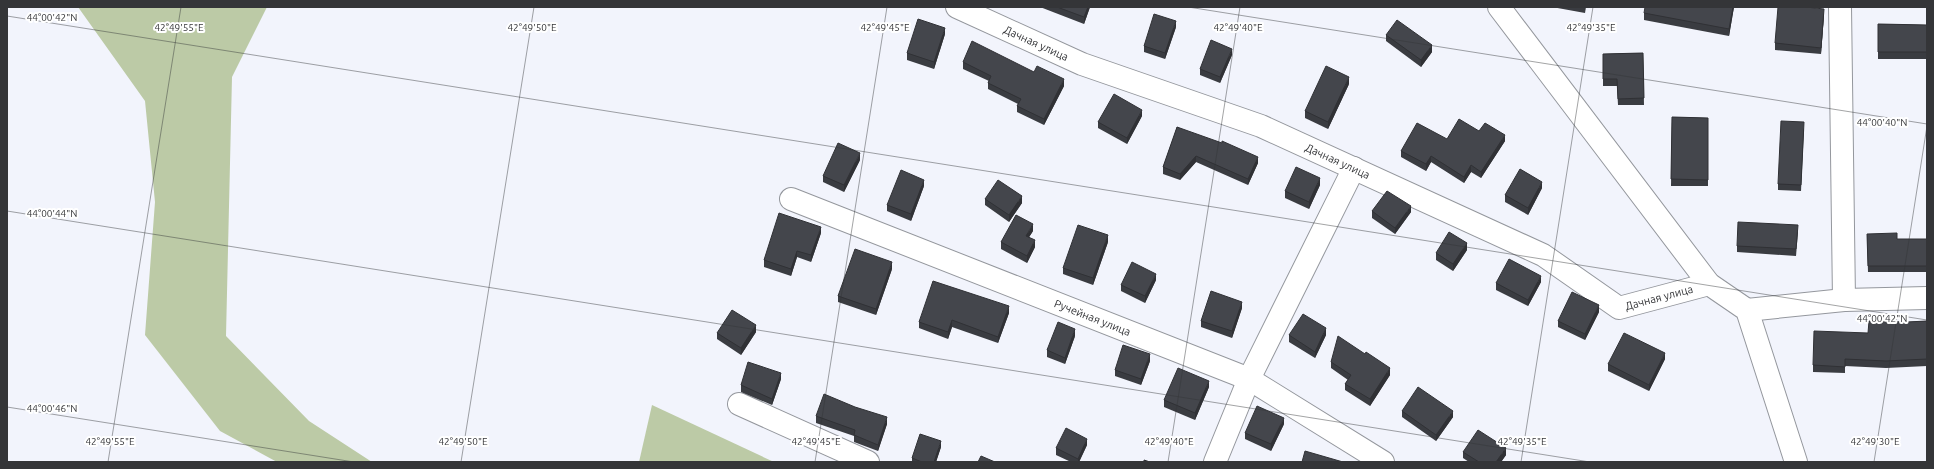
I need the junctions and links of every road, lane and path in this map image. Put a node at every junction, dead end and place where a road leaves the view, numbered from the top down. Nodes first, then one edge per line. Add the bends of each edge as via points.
1 (957, 7) edge
2 (1499, 7) edge
3 (1840, 7) edge
4 (1354, 168) junction
5 (790, 199) dead end
6 (1709, 284) junction
7 (1927, 298) edge
8 (1844, 300) junction
9 (1747, 310) junction
10 (1249, 379) junction
11 (739, 404) dead end
12 (868, 462) edge
13 (1215, 462) edge
14 (1382, 462) edge
15 (1796, 462) edge

1 - 4 street, Дачная улица via 1082,64 1261,126
2 - 6 street
3 - 8 street
4 - 6 street, Дачная улица via 1543,255 1619,308
4 - 10 street
5 - 10 street, Ручейная улица
6 - 9 street
7 - 8 street
8 - 9 street
9 - 15 street
10 - 13 street
10 - 14 street, Ручейная улица
11 - 12 street

